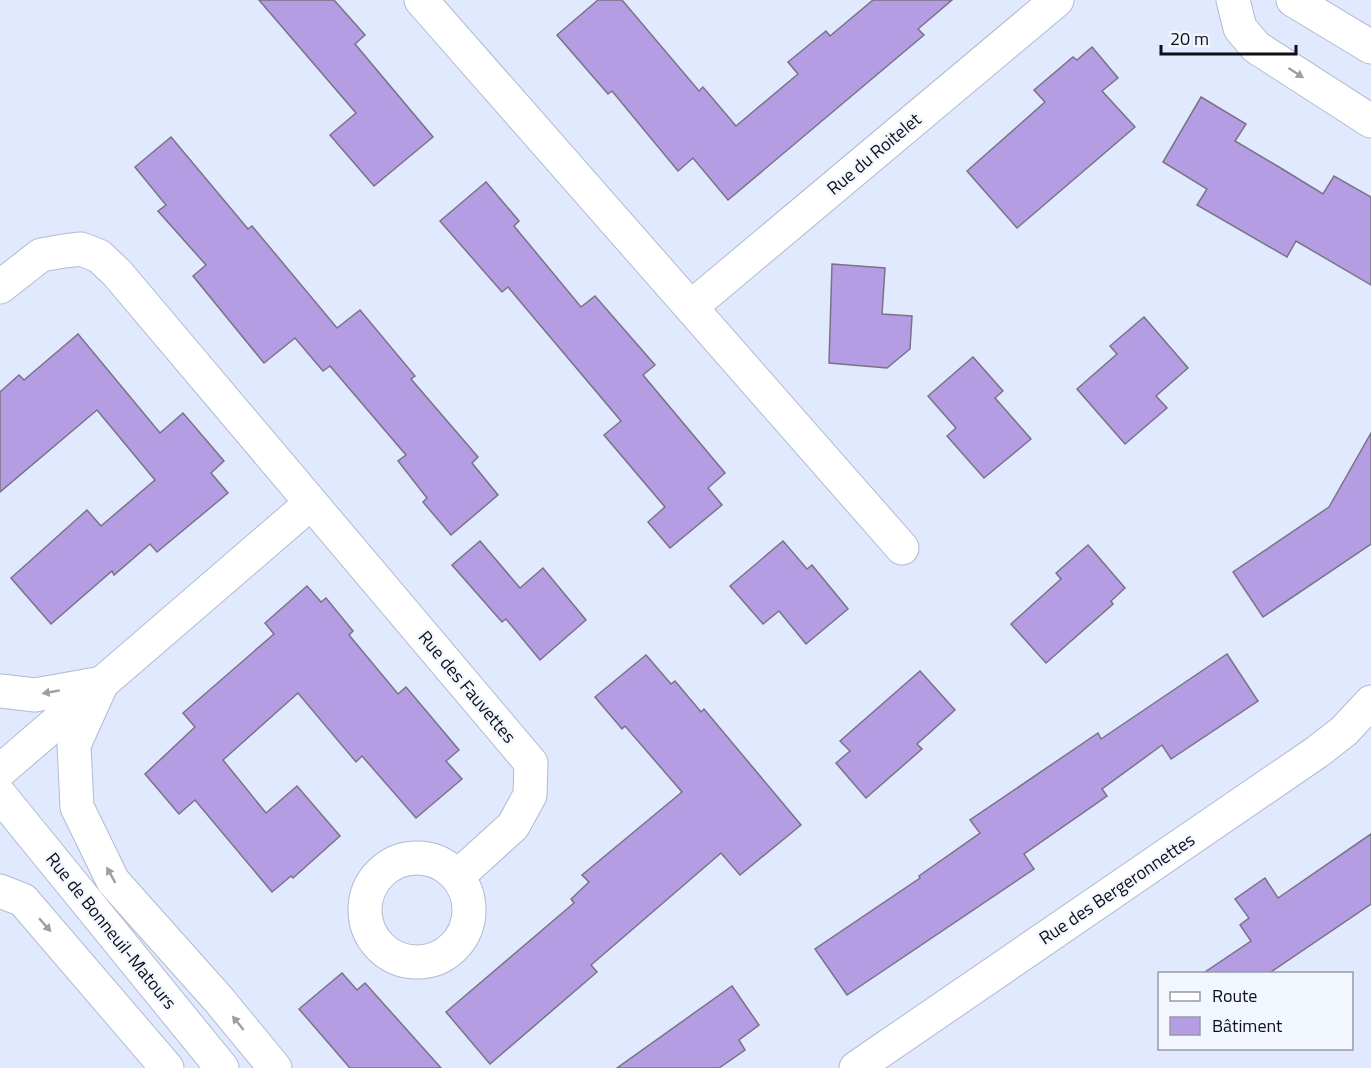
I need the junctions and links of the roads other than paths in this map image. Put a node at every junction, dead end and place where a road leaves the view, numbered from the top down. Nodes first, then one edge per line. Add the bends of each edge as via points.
1 (421, 0) edge
2 (1058, 0) edge
3 (1235, 0) edge
4 (1293, 0) edge
5 (1371, 47) edge
6 (1371, 121) edge
7 (0, 287) edge
8 (691, 307) junction
9 (311, 503) junction
10 (902, 548) dead end
11 (102, 683) junction
12 (0, 691) edge
13 (1371, 702) edge
14 (0, 771) edge
15 (0, 795) edge
16 (458, 876) dead end
17 (0, 891) edge
18 (167, 1068) edge
19 (222, 1068) edge
20 (275, 1068) edge
21 (856, 1068) edge

1 - 8 street
2 - 8 street, Rue du Roitelet
3 -> 6 street via 1240,28 1256,47
4 - 5 street
7 - 9 street, Rue des Fauvettes via 41,255 81,249 99,256
8 - 10 street
9 - 11 street
9 - 16 street, Rue des Fauvettes via 531,763 530,795 513,826
11 -> 12 street via 35,695
11 - 14 street
20 -> 11 street via 113,881 77,807 74,745
13 - 21 street, Rue des Bergeronnettes via 1317,752
15 - 19 street, Rue de Bonneuil-Matours
17 -> 18 street via 23,900

